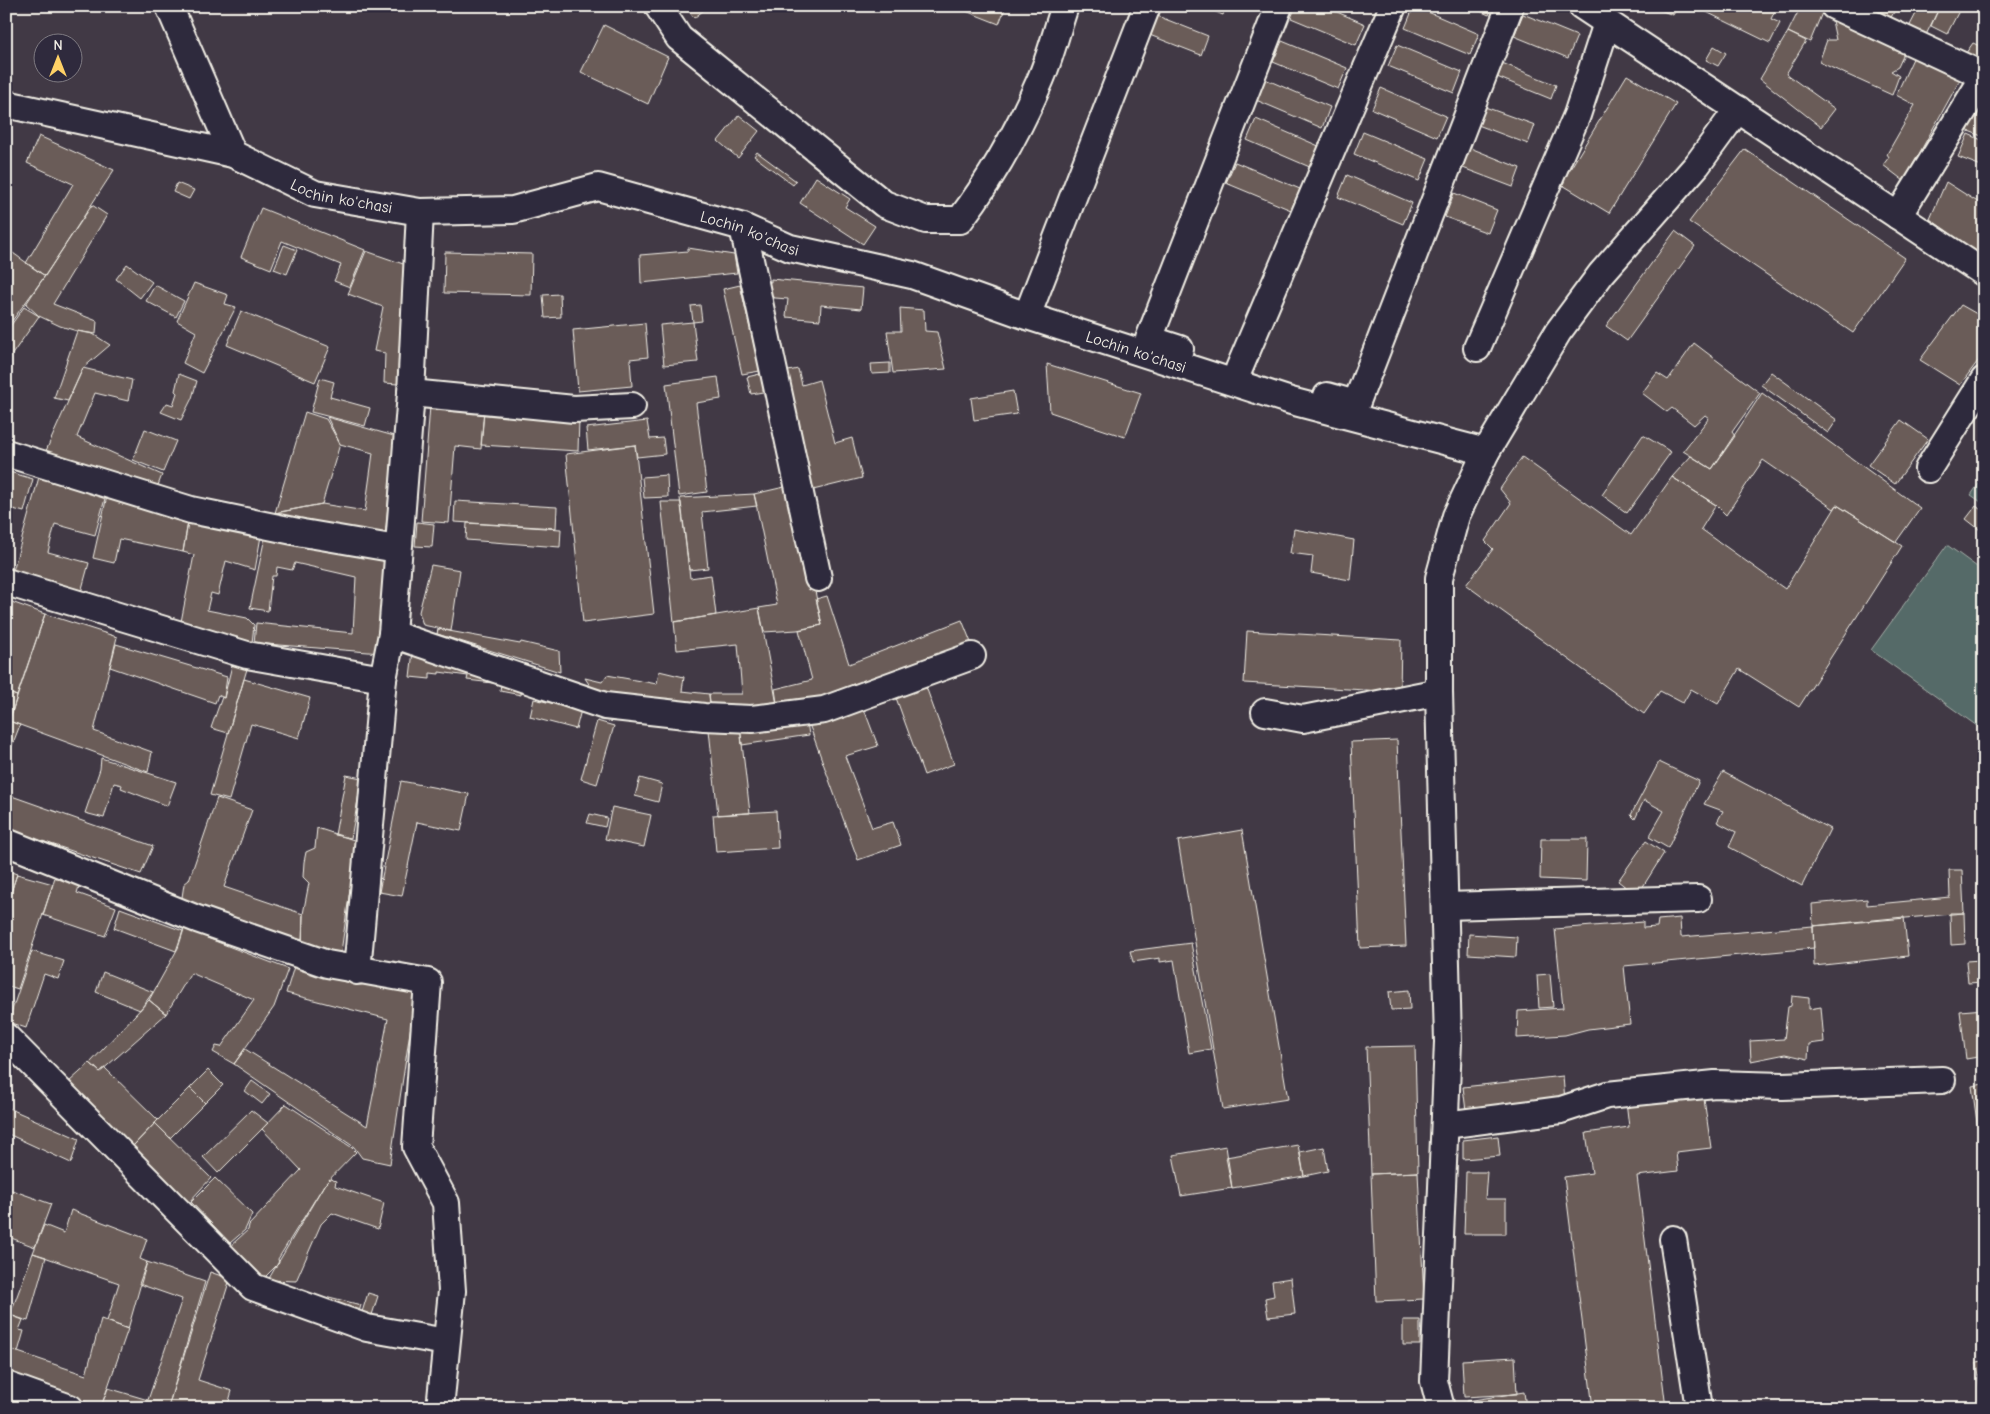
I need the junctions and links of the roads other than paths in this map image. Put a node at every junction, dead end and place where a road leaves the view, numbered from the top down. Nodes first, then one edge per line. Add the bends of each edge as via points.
1 (169, 6) edge
2 (658, 6) edge
3 (1065, 6) edge
4 (1147, 6) edge
5 (1279, 6) edge
6 (1393, 6) edge
7 (1510, 6) edge
8 (1582, 6) edge
9 (1834, 6) edge
10 (1607, 23) junction
11 (1984, 77) edge
12 (6, 104) edge
13 (1738, 109) junction
14 (233, 154) junction
15 (420, 212) junction
16 (1898, 216) junction
17 (743, 227) junction
18 (1984, 273) edge
19 (1027, 316) junction
20 (1477, 348) dead end
21 (1239, 369) junction
22 (1984, 380) edge
23 (411, 393) junction
24 (632, 406) dead end
25 (1486, 452) junction
26 (6, 453) edge
27 (1928, 469) dead end
28 (397, 548) junction
29 (818, 578) dead end
30 (6, 582) edge
31 (392, 634) junction
32 (972, 656) dead end
33 (384, 679) junction
34 (1439, 692) junction
35 (1265, 712) dead end
36 (6, 842) edge
37 (1698, 899) dead end
38 (1446, 906) junction
39 (357, 971) junction
40 (6, 1037) edge
41 (1942, 1080) dead end
42 (1445, 1125) junction
43 (1674, 1239) dead end
44 (446, 1342) junction
45 (6, 1385) edge
46 (33, 1402) edge
47 (70, 1408) edge
48 (440, 1408) edge
49 (1441, 1408) edge
50 (1699, 1408) edge

1 - 14 street
2 - 3 street via 679,38 884,204 926,220 960,220 1004,154 1040,82
4 - 19 street
5 - 21 street via 1149,339
6 - 21 street
7 - 21 street via 1356,404
8 - 10 street
9 - 11 street
10 - 13 street
10 - 20 street via 1578,115
11 - 16 street
12 - 14 street, Lochin ko'chasi
13 - 16 street
13 - 25 street via 1698,165 1602,274 1558,332
14 - 15 street, Lochin ko'chasi via 315,194
15 - 17 street, Lochin ko'chasi via 513,210 598,187
15 - 23 street
16 - 18 street
17 - 19 street, Lochin ko'chasi via 790,248 912,275
17 - 29 street
19 - 25 street, Lochin ko'chasi via 1291,401
22 - 27 street
23 - 24 street via 574,409
23 - 28 street
25 - 34 street via 1456,516 1440,578
26 - 28 street via 191,510
28 - 31 street
30 - 33 street via 247,655
31 - 32 street via 605,706 704,718 752,719 824,710
31 - 33 street
33 - 39 street
34 - 35 street via 1303,719
34 - 38 street
36 - 39 street via 197,919 327,964
37 - 38 street
38 - 42 street via 1448,1042
39 - 44 street via 428,982 416,1147 446,1203 452,1291
40 - 44 street via 253,1287 367,1328
41 - 42 street via 1783,1086 1715,1084 1608,1095 1561,1110
42 - 49 street via 1434,1381
43 - 50 street
44 - 48 street
45 - 46 street
46 - 47 street

